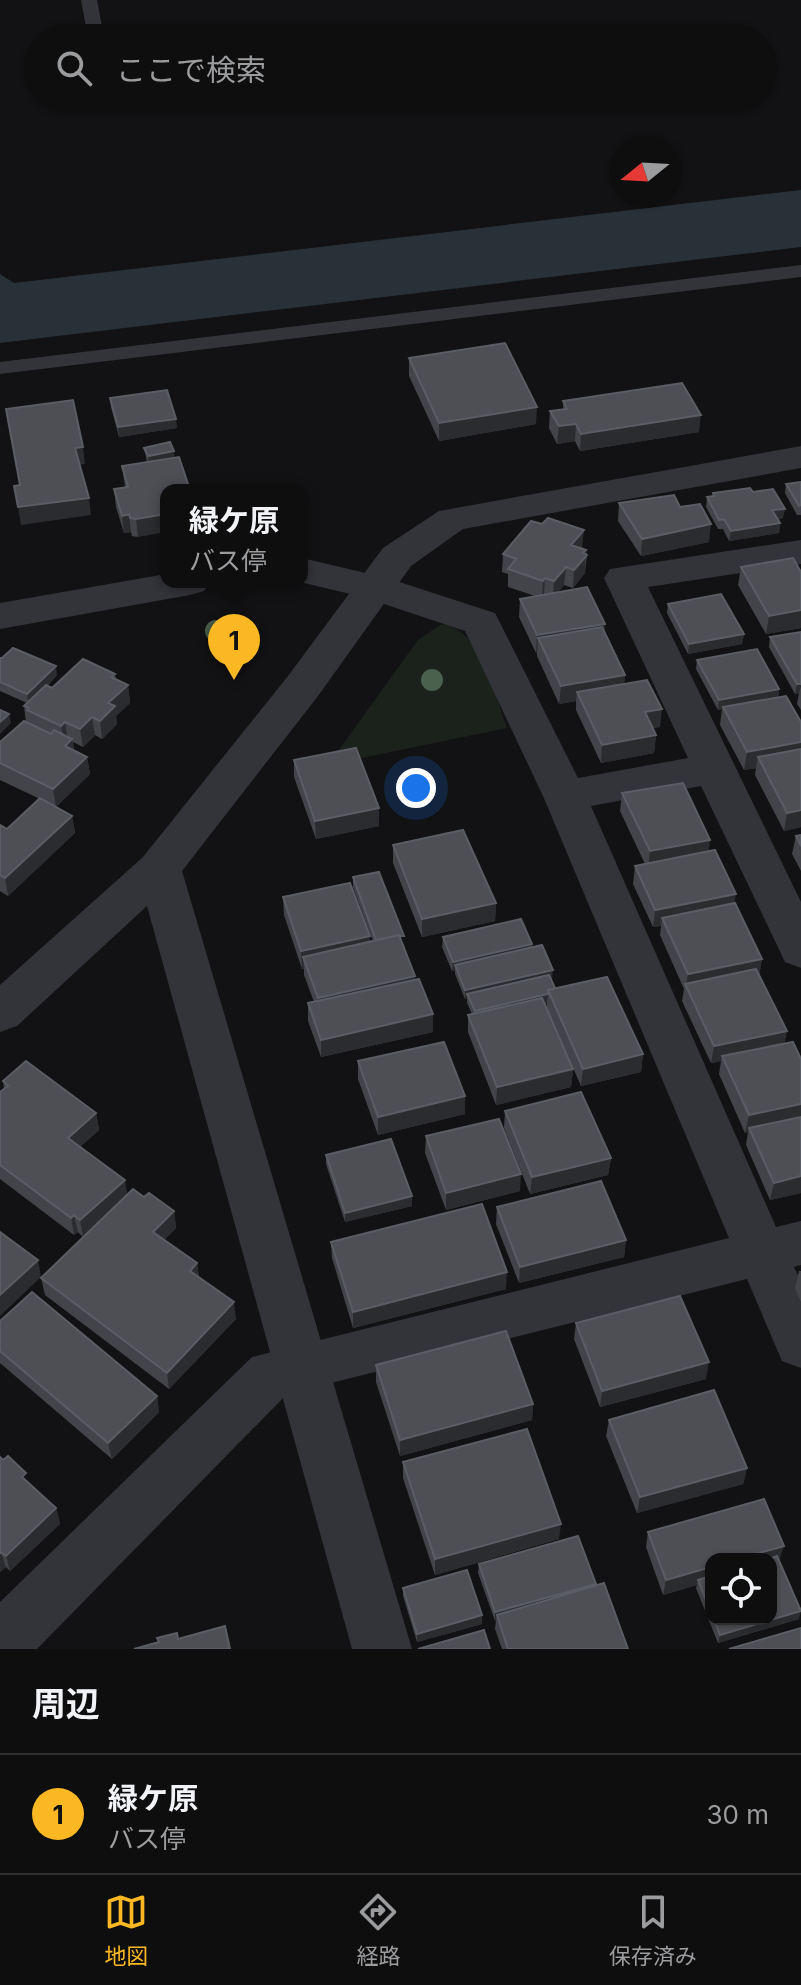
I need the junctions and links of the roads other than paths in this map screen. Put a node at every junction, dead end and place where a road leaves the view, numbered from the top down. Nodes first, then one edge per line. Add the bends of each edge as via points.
1 (89, 0) edge
2 (93, 24) edge
3 (801, 271) edge
4 (0, 368) edge
5 (801, 457) edge
6 (801, 552) edge
7 (308, 571) edge
8 (160, 587) edge
9 (373, 587) junction
10 (0, 616) edge
11 (715, 768) junction
12 (565, 796) junction
13 (159, 869) junction
14 (799, 942) edge
15 (0, 1013) edge
16 (781, 1247) edge
17 (801, 1344) edge
18 (304, 1367) junction
19 (0, 1644) edge
20 (382, 1649) edge

1 - 2 lane
3 - 4 lane
5 - 9 street via 449,520 397,557
6 - 11 street via 624,578
7 - 9 street
8 - 10 street
9 - 12 street via 481,622
9 - 13 street via 303,686
11 - 12 street
11 - 14 street
12 - 16 street
13 - 15 street
13 - 18 street
16 - 17 street
16 - 18 street
18 - 19 street via 271,1374
18 - 20 street

